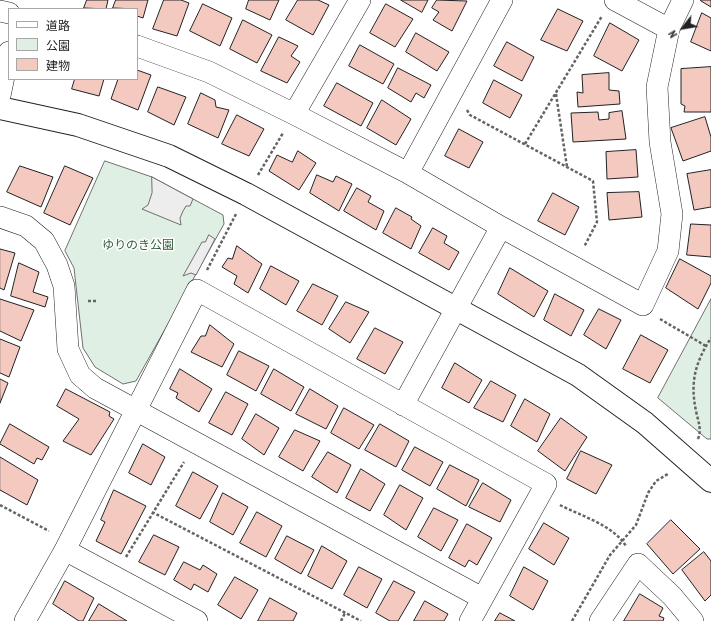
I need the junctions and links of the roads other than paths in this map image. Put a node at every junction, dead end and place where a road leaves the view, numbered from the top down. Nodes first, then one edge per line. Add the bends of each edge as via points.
1 (360, 0) edge
2 (502, 0) edge
3 (683, 0) edge
4 (609, 7) edge
5 (669, 29) junction
6 (138, 46) edge
7 (8, 57) edge
8 (0, 96) edge
9 (0, 108) edge
10 (294, 114) junction
11 (408, 173) junction
12 (0, 217) edge
13 (501, 227) junction
14 (456, 308) junction
15 (403, 405) junction
16 (135, 411) junction
17 (709, 474) edge
18 (65, 550) junction
19 (482, 598) junction
20 (25, 621) edge
21 (197, 621) edge
22 (470, 621) edge
23 (600, 621) edge
24 (693, 621) edge

1 - 10 street
2 - 11 street
3 - 5 street
4 - 5 street
5 - 13 street via 657,87 660,142 672,214 668,251 643,304
6 - 10 street via 209,72
7 - 8 street
9 - 14 street via 78,125 169,156 246,194
10 - 11 street
11 - 13 street
12 - 16 street via 26,226 44,241 57,265 64,286 68,350 80,375 95,388
13 - 14 street
14 - 15 street
14 - 17 street via 578,375 645,423
15 - 16 street via 197,290
15 - 19 street via 546,484
16 - 18 street
16 - 19 street
18 - 20 street
18 - 21 street
19 - 22 street
23 - 24 street via 638,564 672,596

